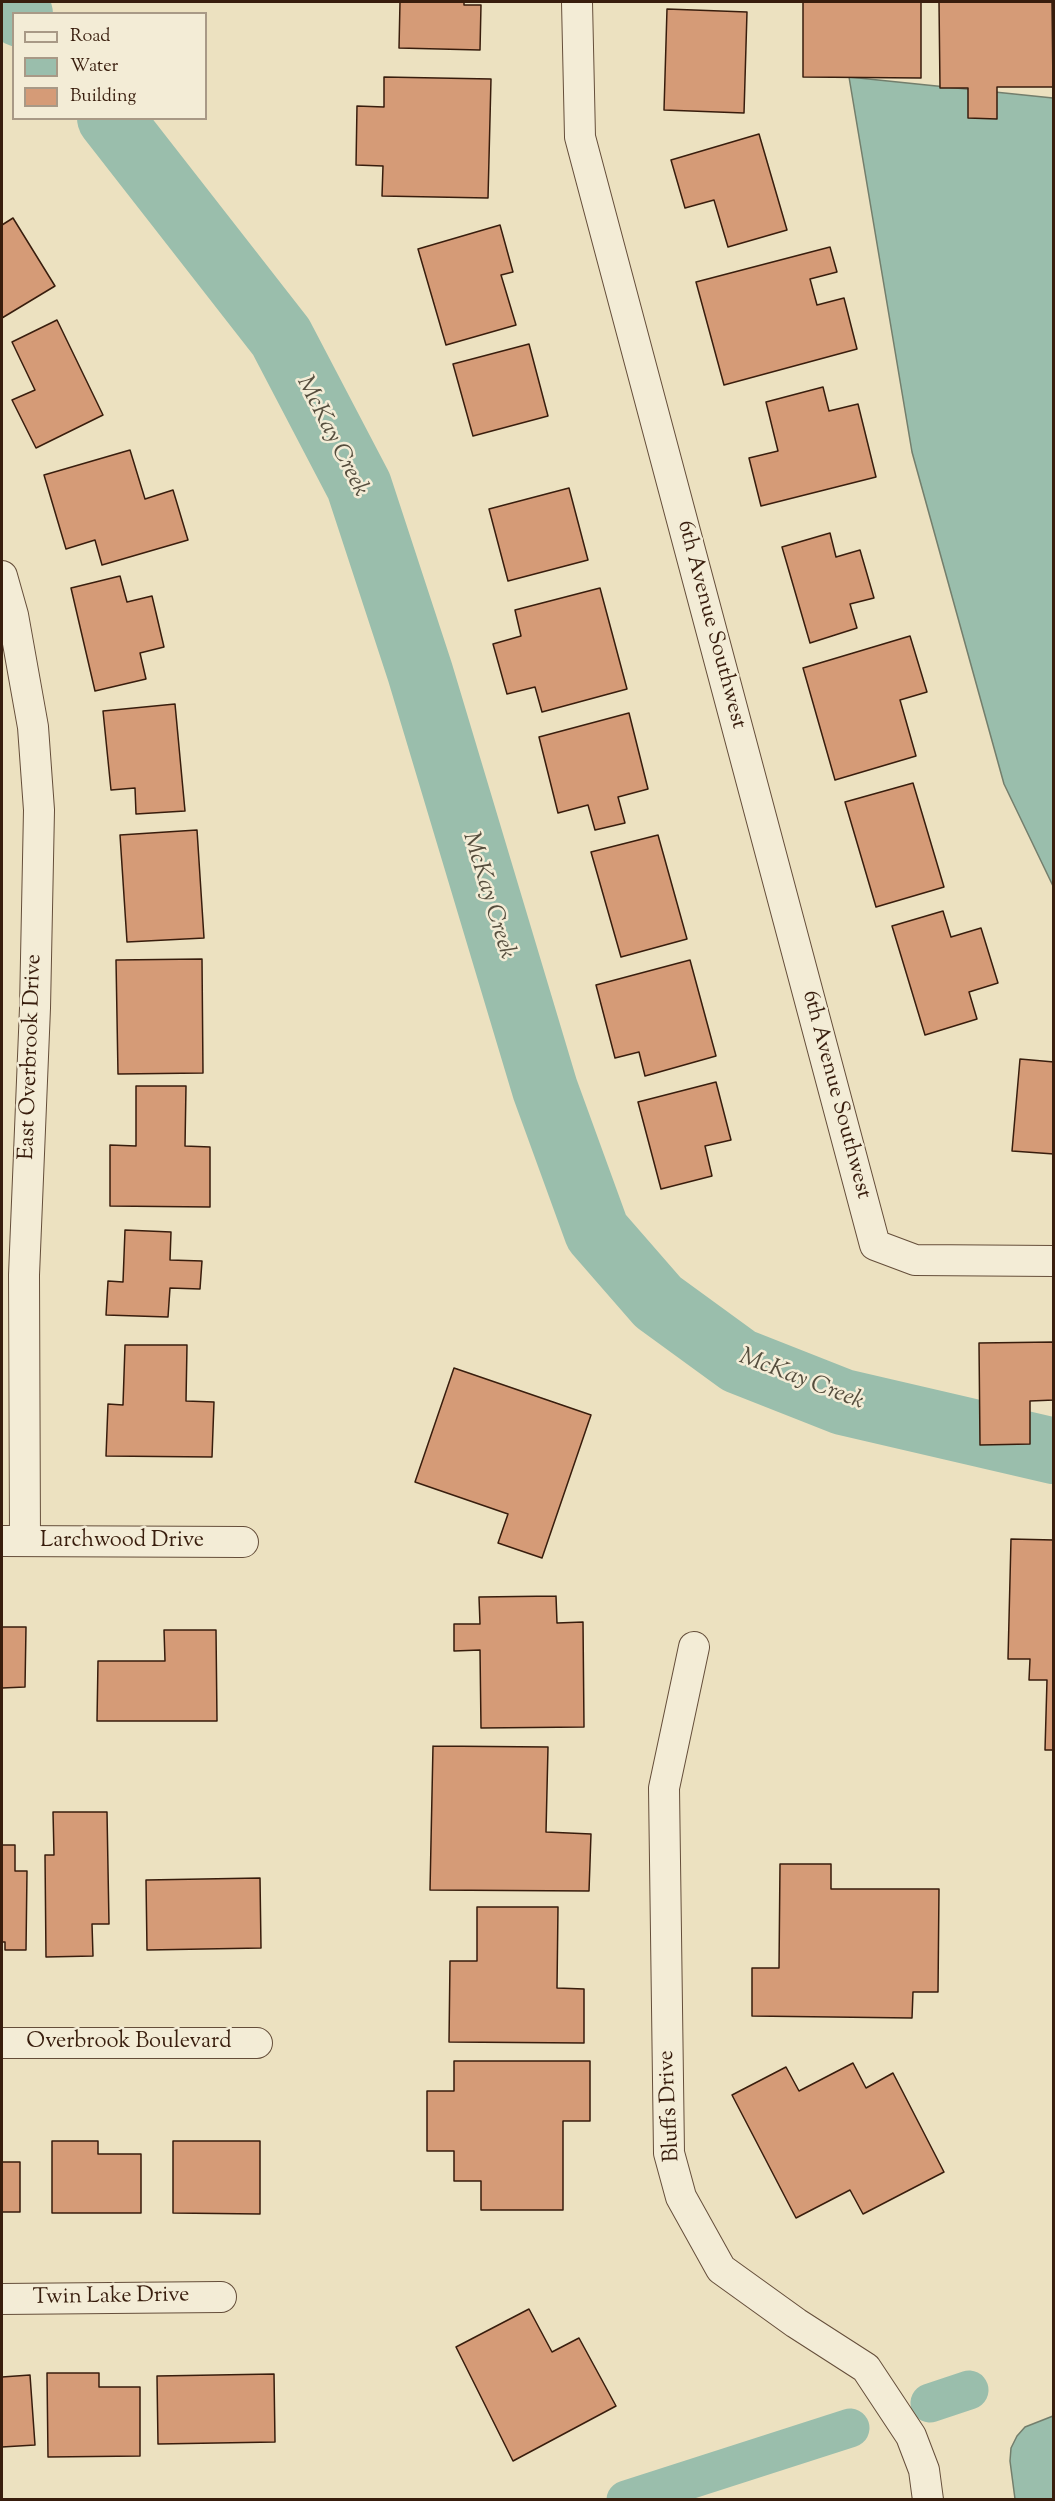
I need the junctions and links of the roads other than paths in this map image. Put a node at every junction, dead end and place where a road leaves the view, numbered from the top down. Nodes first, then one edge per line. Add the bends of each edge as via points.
1 (577, 2) edge
2 (2, 576) edge
3 (1053, 1261) edge
4 (13, 1275) edge
5 (13, 1541) edge
6 (243, 1542) dead end
7 (694, 1647) dead end
8 (2, 2043) edge
9 (257, 2043) dead end
10 (220, 2297) dead end
11 (2, 2299) edge
12 (928, 2499) edge

1 - 3 street, 6th Avenue Southwest via 580,136 875,1245 915,1260
2 - 4 street, East Overbrook Drive via 33,727 39,810 35,1008
4 - 5 street, East Overbrook Drive
5 - 6 street, Larchwood Drive
7 - 12 street, Bluffs Drive via 664,1788 669,2152 681,2197 721,2269 866,2368 911,2436 924,2470
8 - 9 street, Overbrook Boulevard
10 - 11 street, Twin Lake Drive

